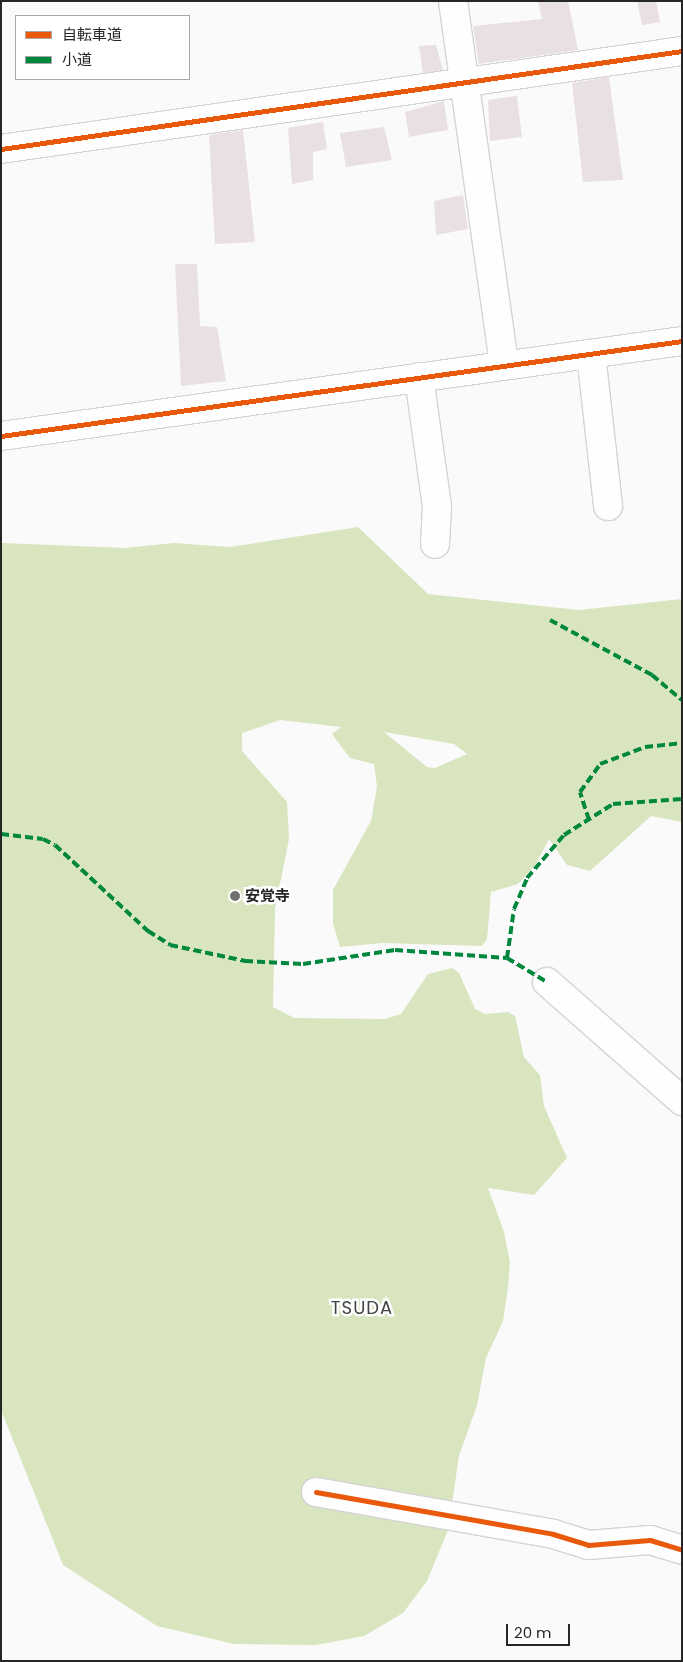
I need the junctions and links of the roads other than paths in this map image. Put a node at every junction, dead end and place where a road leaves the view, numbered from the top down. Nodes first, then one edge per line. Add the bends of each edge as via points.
1 (453, 1) edge
2 (682, 51) edge
3 (463, 82) junction
4 (1, 149) edge
5 (682, 341) edge
6 (590, 354) junction
7 (504, 365) junction
8 (419, 376) junction
9 (1, 436) edge
10 (608, 506) dead end
11 (435, 544) dead end
12 (547, 982) dead end
13 (682, 1101) edge
14 (316, 1492) dead end
15 (682, 1550) edge

1 - 3 street
2 - 3 street
3 - 4 street
3 - 7 street
5 - 6 street
6 - 7 street
6 - 10 street
7 - 8 street
8 - 9 street
8 - 11 street via 437,506
12 - 13 street
14 - 15 street via 553,1534 588,1545 650,1540

